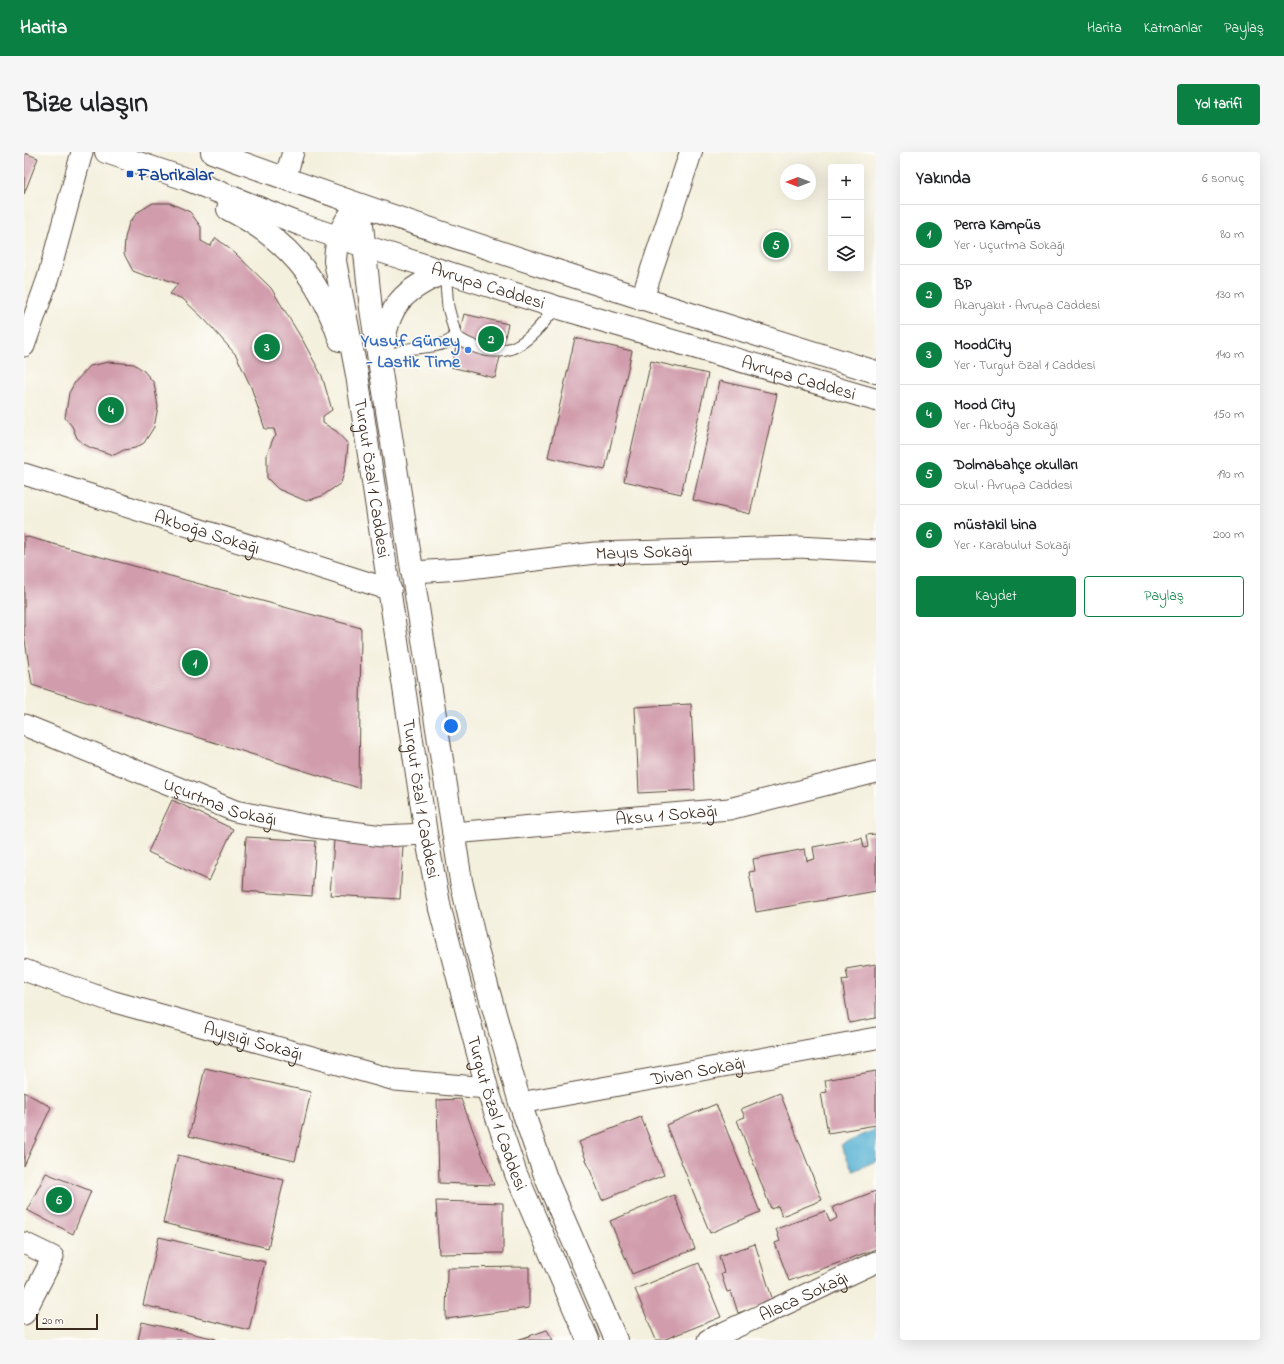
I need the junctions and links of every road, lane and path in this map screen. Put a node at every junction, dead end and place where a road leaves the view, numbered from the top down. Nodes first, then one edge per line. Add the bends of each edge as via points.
1 (82, 152) edge
2 (106, 152) edge
3 (212, 152) edge
4 (293, 152) edge
5 (691, 152) edge
6 (186, 179) junction
7 (285, 179) junction
8 (360, 206) junction
9 (338, 237) junction
10 (364, 246) junction
11 (445, 272) junction
12 (642, 299) junction
13 (556, 307) junction
14 (456, 337) junction
15 (24, 346) edge
16 (381, 372) junction
17 (876, 372) edge
18 (357, 374) junction
19 (876, 400) edge
20 (24, 474) edge
21 (875, 553) edge
22 (413, 572) junction
23 (391, 590) junction
24 (24, 725) edge
25 (876, 772) edge
26 (453, 833) junction
27 (426, 834) junction
28 (24, 970) edge
29 (876, 1038) edge
30 (488, 1088) junction
31 (520, 1103) junction
32 (24, 1243) edge
33 (876, 1262) edge
34 (24, 1314) edge
35 (588, 1340) edge
36 (616, 1340) edge
37 (708, 1340) edge

1 - 15 street via 48,278
2 - 6 street, Avrupa Caddesi
3 - 7 street, Avrupa Caddesi
4 - 7 street
5 - 12 street
6 - 9 street, Avrupa Caddesi
6 - 18 street via 221,205 276,238 295,258 316,286 333,319 347,361
7 - 8 street, Avrupa Caddesi
8 - 9 street via 352,211
8 - 10 street, Turgut Özal 1 Caddesi
8 - 12 street, Avrupa Caddesi
9 - 10 street, Avrupa Caddesi
9 - 18 street, Turgut Özal 1 Caddesi via 335,261
10 - 11 street, Avrupa Caddesi
10 - 16 street, Turgut Özal 1 Caddesi via 366,278
11 - 13 street, Avrupa Caddesi
11 - 14 lane via 448,307
11 - 16 street via 420,283 401,297 384,330
12 - 17 street, Avrupa Caddesi
13 - 14 lane via 533,336 501,352 474,347
13 - 19 street, Avrupa Caddesi
14 - 16 lane via 445,343 396,353 389,358
16 - 22 street, Turgut Özal 1 Caddesi
18 - 23 street, Turgut Özal 1 Caddesi
20 - 23 street, Akboğa Sokağı
21 - 22 street, Mayıs Sokağı via 798,547 595,553 461,569
22 - 26 street, Turgut Özal 1 Caddesi
23 - 27 street, Turgut Özal 1 Caddesi
24 - 27 street, Uçurtma Sokağı via 235,811 314,827 382,836
25 - 26 street, Aksu 1 Sokağı via 729,808
26 - 31 street, Turgut Özal 1 Caddesi via 460,881 477,950
27 - 30 street, Turgut Özal 1 Caddesi via 440,909
28 - 30 street, Ayışığı Sokağı via 111,1002 395,1080
29 - 31 street, Divan Sokağı
30 - 35 street, Turgut Özal 1 Caddesi via 516,1174
31 - 36 street, Turgut Özal 1 Caddesi via 546,1178
32 - 34 street via 53,1257
33 - 37 street, Alaca Sokağı

